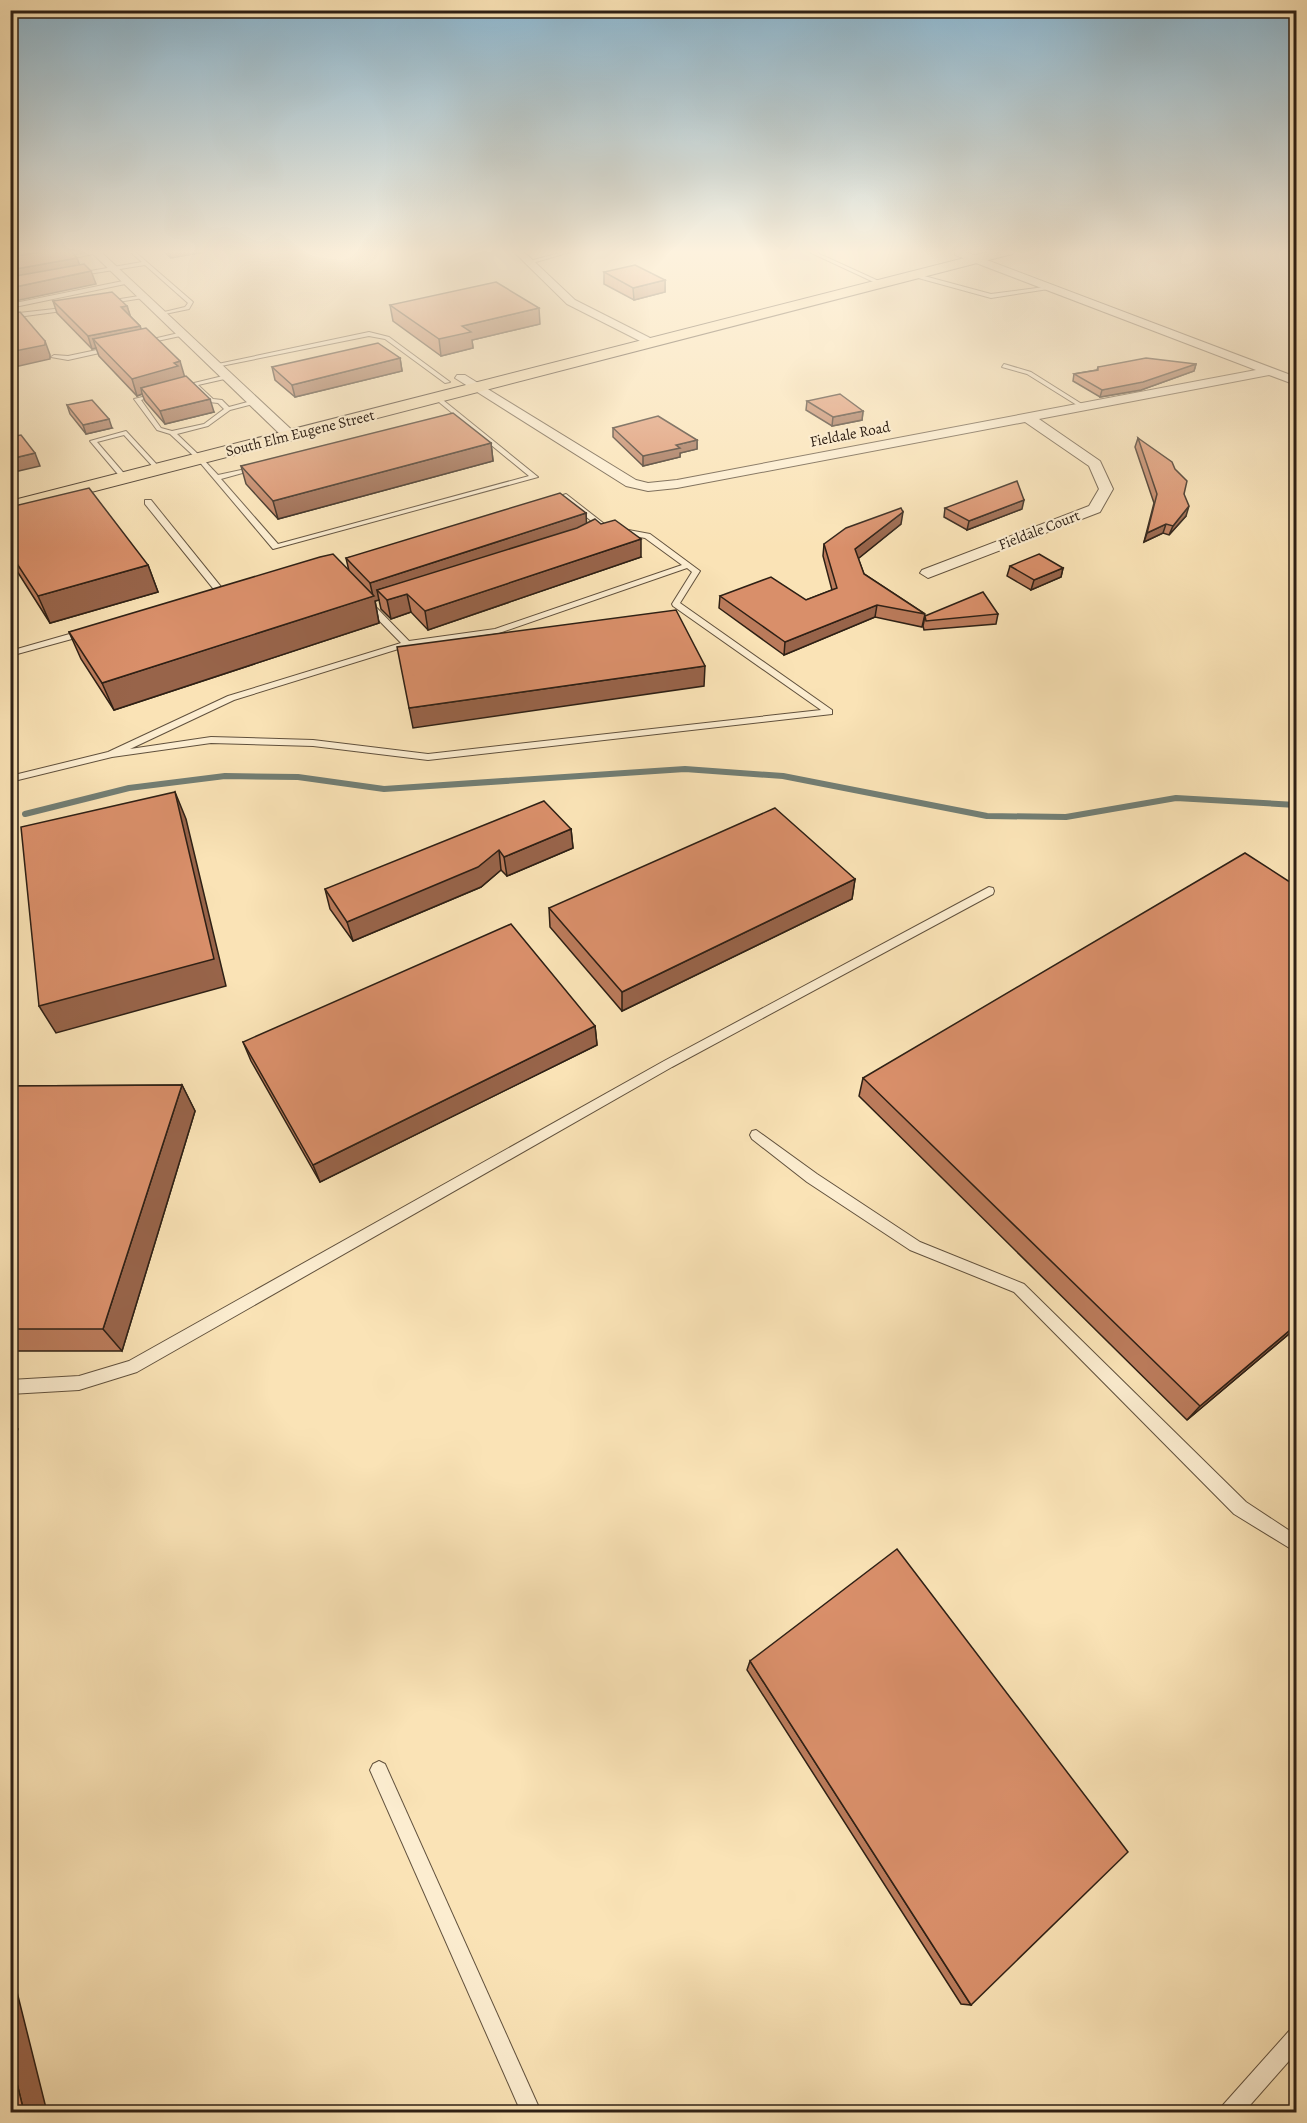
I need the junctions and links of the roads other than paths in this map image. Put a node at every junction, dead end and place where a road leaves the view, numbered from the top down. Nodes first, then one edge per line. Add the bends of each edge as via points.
1 (106, 350) edge
2 (200, 350) edge
3 (290, 350) edge
4 (407, 350) edge
5 (596, 350) edge
6 (1215, 350) edge
7 (54, 357) dead end
8 (216, 365) junction
9 (1004, 366) dead end
10 (1270, 371) junction
11 (227, 376) junction
12 (1296, 381) edge
13 (461, 383) junction
14 (193, 384) junction
15 (182, 387) edge
16 (160, 393) edge
17 (436, 398) junction
18 (255, 402) junction
19 (1082, 406) junction
20 (228, 409) junction
21 (457, 415) junction
22 (1028, 417) junction
23 (446, 418) edge
24 (284, 430) junction
25 (172, 433) junction
26 (194, 453) junction
27 (153, 464) junction
28 (262, 466) edge
29 (120, 472) junction
30 (216, 478) junction
31 (10, 493) edge
32 (148, 502) dead end
33 (543, 503) edge
34 (10, 507) edge
35 (605, 528) junction
36 (593, 535) edge
37 (689, 565) junction
38 (928, 573) dead end
39 (234, 592) edge
40 (223, 595) junction
41 (359, 595) edge
42 (212, 598) edge
43 (383, 603) edge
44 (371, 607) junction
45 (102, 628) edge
46 (407, 644) junction
47 (10, 654) edge
48 (112, 754) junction
49 (10, 779) edge
50 (989, 891) dead end
51 (756, 1134) dead end
52 (10, 1387) edge
53 (1296, 1544) edge
54 (379, 1770) dead end
55 (1296, 2038) edge
56 (531, 2112) edge
57 (1230, 2112) edge

1 - 7 lane
2 - 8 street
3 - 8 lane
4 - 13 lane
5 - 13 main road, South Elm Eugene Street
6 - 10 street
8 - 11 street
9 - 19 lane via 1029,373
10 - 12 street
10 - 19 street, Fieldale Road
11 - 14 lane
11 - 18 street
13 - 17 main road, South Elm Eugene Street
13 - 22 street, Fieldale Road via 631,483 648,488
13 - 24 main road, South Elm Eugene Street
14 - 15 lane
14 - 20 lane via 211,401 220,401
16 - 25 lane via 137,399 159,429
17 - 21 lane
17 - 24 main road, South Elm Eugene Street
18 - 20 lane
18 - 24 street
19 - 22 street, Fieldale Road
20 - 25 lane via 206,425
21 - 23 lane
21 - 30 lane via 534,477 276,547
22 - 38 street, Fieldale Court via 1095,464 1106,489 1095,509
24 - 26 main road, South Elm Eugene Street
25 - 26 lane
26 - 27 main road, South Elm Eugene Street
26 - 30 lane
27 - 29 main road, South Elm Eugene Street
27 - 29 lane via 126,433 93,441
28 - 30 lane
29 - 31 main road, South Elm Eugene Street
29 - 34 main road, South Elm Eugene Street
32 - 40 lane
33 - 35 lane via 566,496
35 - 36 lane
35 - 37 lane via 647,536
37 - 46 lane via 496,632
37 - 48 lane via 696,571 676,604 829,712 428,757 313,743 211,740
39 - 40 lane
40 - 42 lane
41 - 44 lane
43 - 44 lane
44 - 46 lane
45 - 47 lane
46 - 48 lane via 231,698
48 - 49 lane
50 - 52 lane via 658,1070 132,1367 79,1383
51 - 53 lane via 812,1178 915,1246 1019,1288 1239,1508
54 - 56 lane
55 - 57 lane

